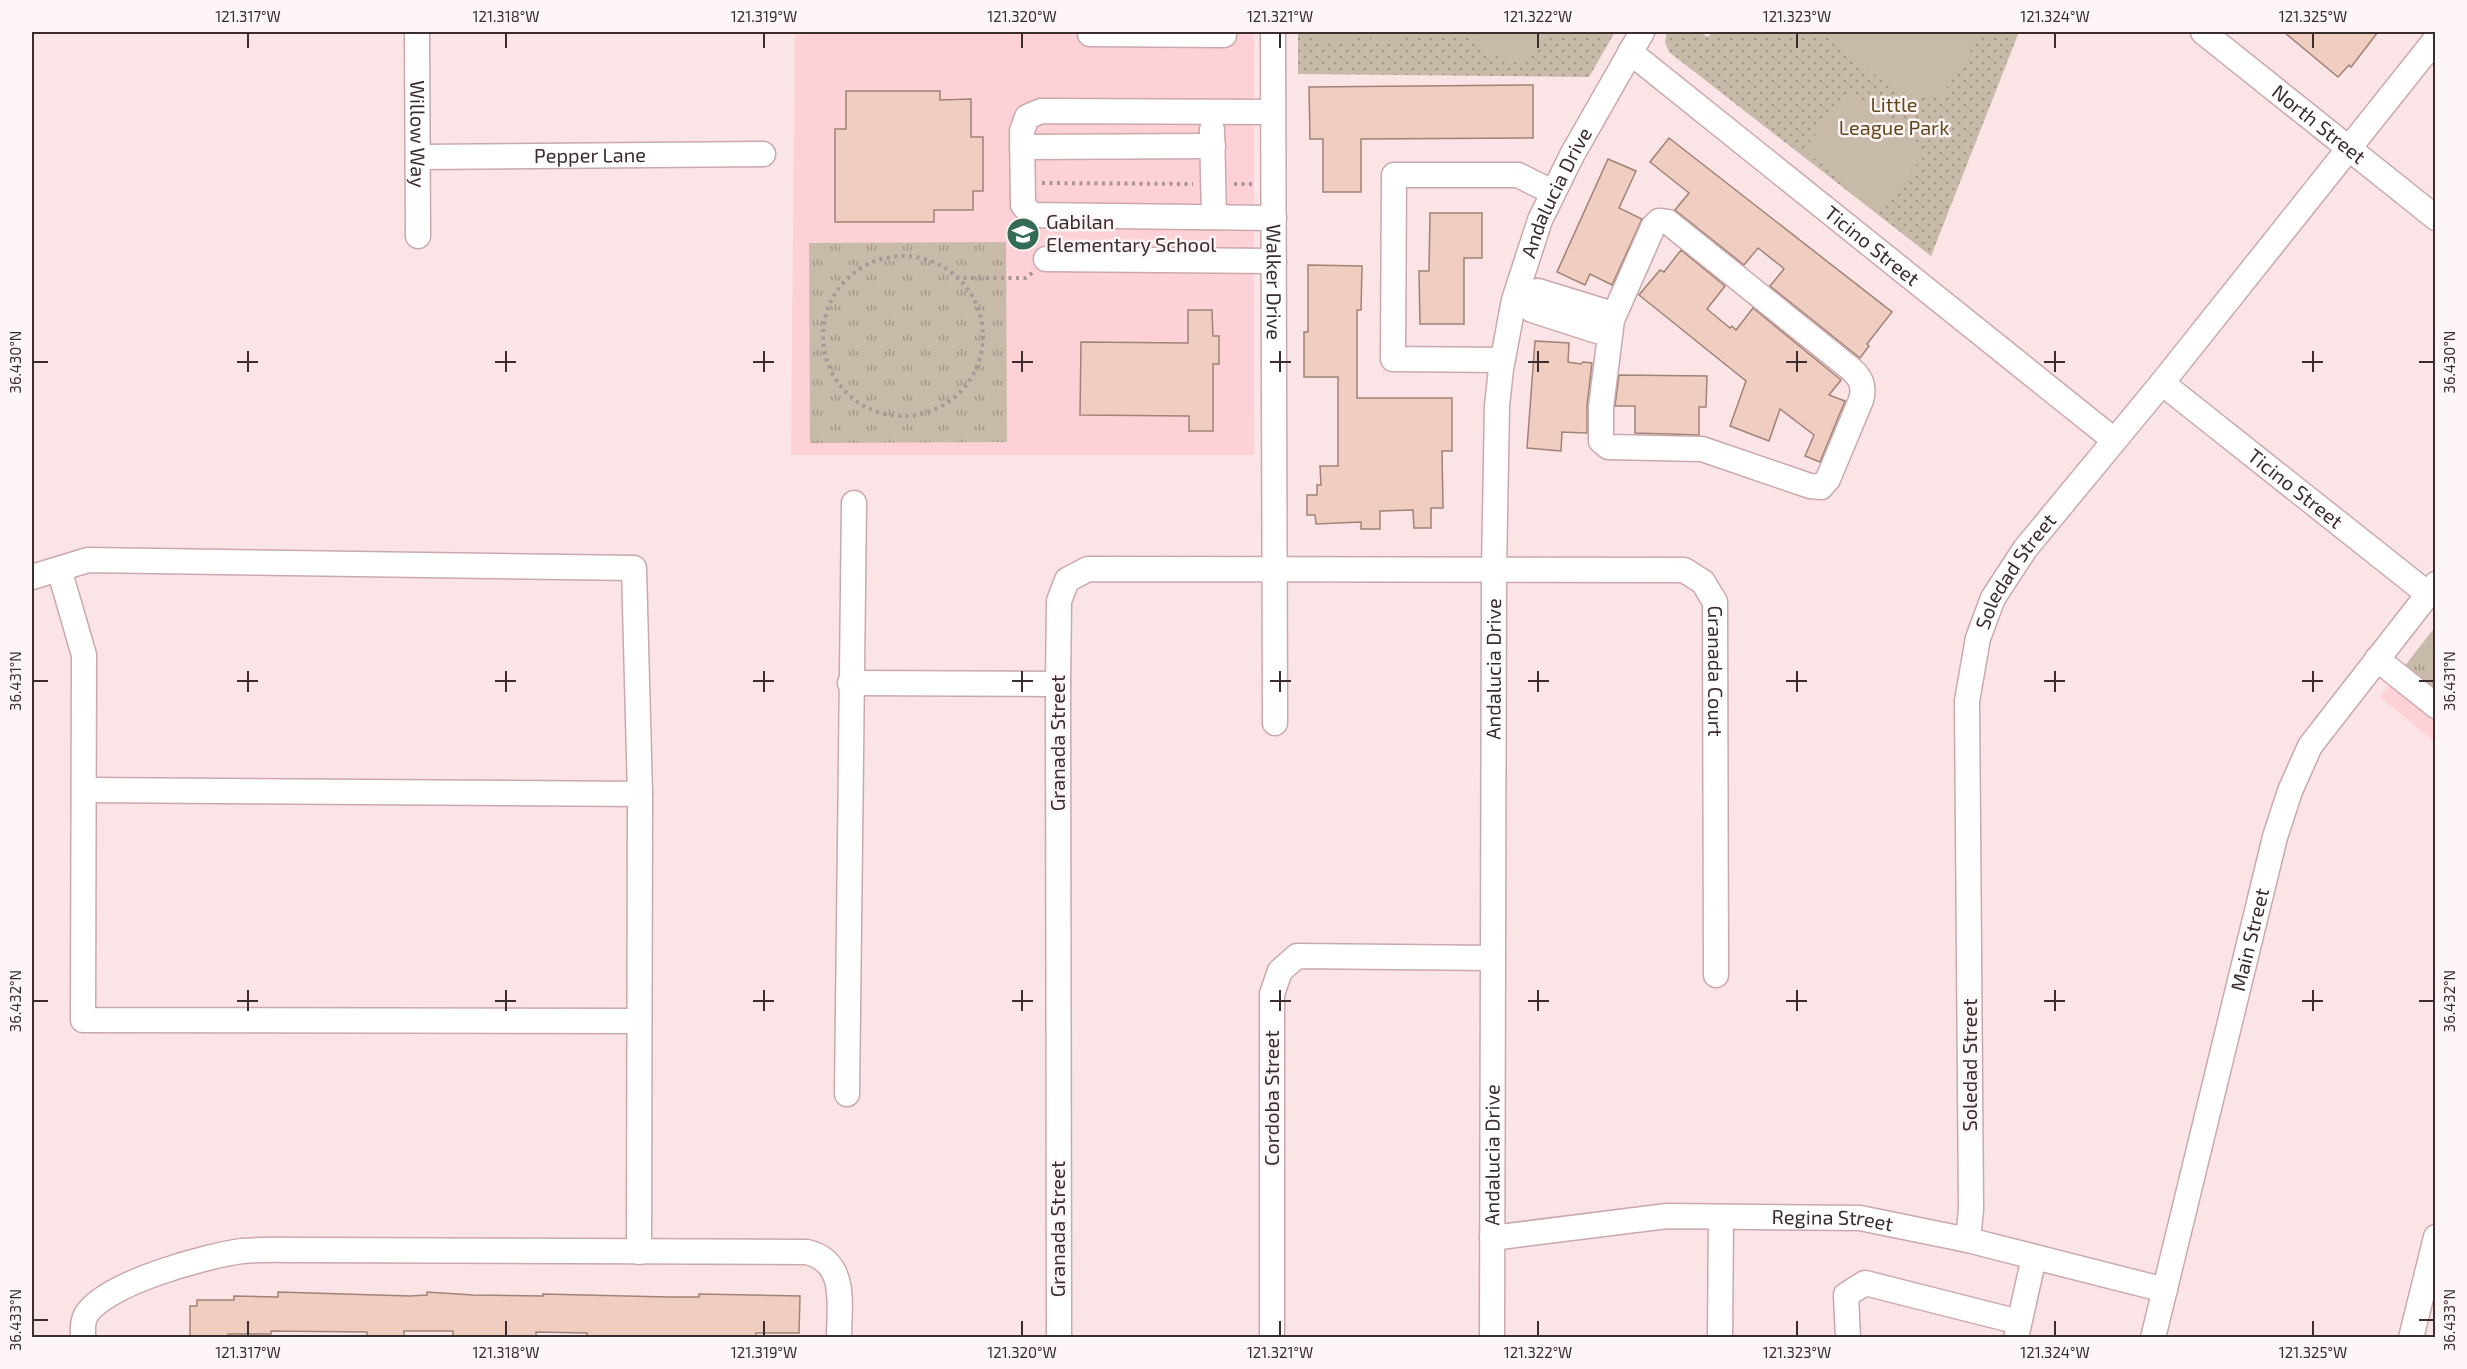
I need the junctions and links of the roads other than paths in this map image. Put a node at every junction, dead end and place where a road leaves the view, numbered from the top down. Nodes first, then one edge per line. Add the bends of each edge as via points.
1 (417, 32) edge
2 (1090, 32) edge
3 (1224, 32) edge
4 (1273, 32) edge
5 (2203, 32) edge
6 (2436, 39) edge
7 (1636, 42) edge
8 (1212, 112) junction
9 (1273, 112) junction
10 (1213, 146) junction
11 (1022, 147) junction
12 (2349, 149) junction
13 (763, 154) dead end
14 (418, 157) junction
15 (1552, 192) junction
16 (1214, 217) junction
17 (1274, 218) junction
18 (2436, 218) edge
19 (418, 236) dead end
20 (1046, 259) road end
21 (1274, 261) junction
22 (1523, 296) junction
23 (1608, 324) junction
24 (1502, 360) junction
25 (2162, 383) junction
26 (2114, 440) junction
27 (854, 503) dead end
28 (59, 569) junction
29 (1275, 570) junction
30 (1494, 570) junction
31 (32, 577) edge
32 (2432, 589) edge
33 (2377, 659) junction
34 (850, 683) junction
35 (1058, 684) junction
36 (2436, 706) edge
37 (1275, 723) dead end
38 (85, 790) junction
39 (640, 794) junction
40 (1493, 958) junction
41 (1716, 975) dead end
42 (638, 1021) junction
43 (847, 1094) dead end
44 (1721, 1217) junction
45 (2436, 1237) edge
46 (1492, 1238) junction
47 (1968, 1240) junction
48 (639, 1252) junction
49 (2034, 1257) junction
50 (2165, 1290) junction
51 (2017, 1330) edge
52 (83, 1338) edge
53 (839, 1338) edge
54 (1059, 1338) edge
55 (1272, 1338) edge
56 (1492, 1338) edge
57 (1720, 1338) edge
58 (1848, 1338) edge
59 (2153, 1338) edge
60 (2411, 1338) edge

1 - 14 street, Willow Way
2 - 3 street
4 - 9 street, Walker Drive
5 - 12 street, North Street
6 - 12 street, Soledad Street
7 - 15 street, Andalucia Drive
7 - 26 street, Ticino Street
8 - 9 street
8 - 10 street
8 - 11 street via 1041,111 1027,117
9 - 17 street, Walker Drive
10 - 11 street
10 - 16 street
11 - 16 street via 1023,205 1040,216
12 - 18 street, North Street
12 - 25 street, Soledad Street
13 - 14 street, Pepper Lane
14 - 19 street, Willow Way
15 - 22 street, Andalucia Drive via 1531,244
15 - 24 street via 1518,175 1394,175 1393,359
16 - 17 street
17 - 21 street, Walker Drive
20 - 21 street
21 - 29 street, Walker Drive
22 - 23 street via 1532,310 1597,331
22 - 24 street, Andalucia Drive
23 - 23 street via 1600,434 1604,445 1702,449 1814,487 1824,484 1861,400 1860,379 1668,222 1655,223
24 - 30 street, Andalucia Drive via 1496,429
25 - 26 street, Soledad Street
25 - 32 street, Ticino Street
26 - 47 street, Soledad Street via 2025,549 1993,598 1978,638 1967,701 1971,1198
27 - 34 street
28 - 31 street
28 - 38 street via 84,655
28 - 39 street via 88,560 634,568
29 - 30 street, Granada Street
29 - 35 street, Granada Street via 1088,569 1066,580 1059,601
29 - 37 street, Walker Drive
30 - 40 street, Andalucia Drive
30 - 41 street, Granada Court via 1684,570 1703,582 1715,602
32 - 33 street, Main Street
33 - 36 street
33 - 50 street, Main Street via 2310,746 2290,791 2275,837
34 - 35 street
34 - 43 street
35 - 54 street, Granada Street
38 - 39 street
38 - 42 street via 83,1020
39 - 42 street
40 - 46 street, Andalucia Drive
40 - 55 street, Cordoba Street via 1297,956 1280,970 1272,994
42 - 48 street
44 - 46 street, Regina Street via 1666,1216
44 - 47 street, Regina Street via 1860,1218
44 - 57 street
45 - 60 street
46 - 56 street, Andalucia Drive
47 - 49 street, Regina Street
48 - 52 street via 297,1250 224,1254 174,1267 108,1296 86,1316
48 - 53 street via 815,1254 831,1264 838,1280
49 - 50 street, Regina Street
49 - 51 street
50 - 59 street, Main Street
51 - 58 street via 1865,1283 1846,1295

